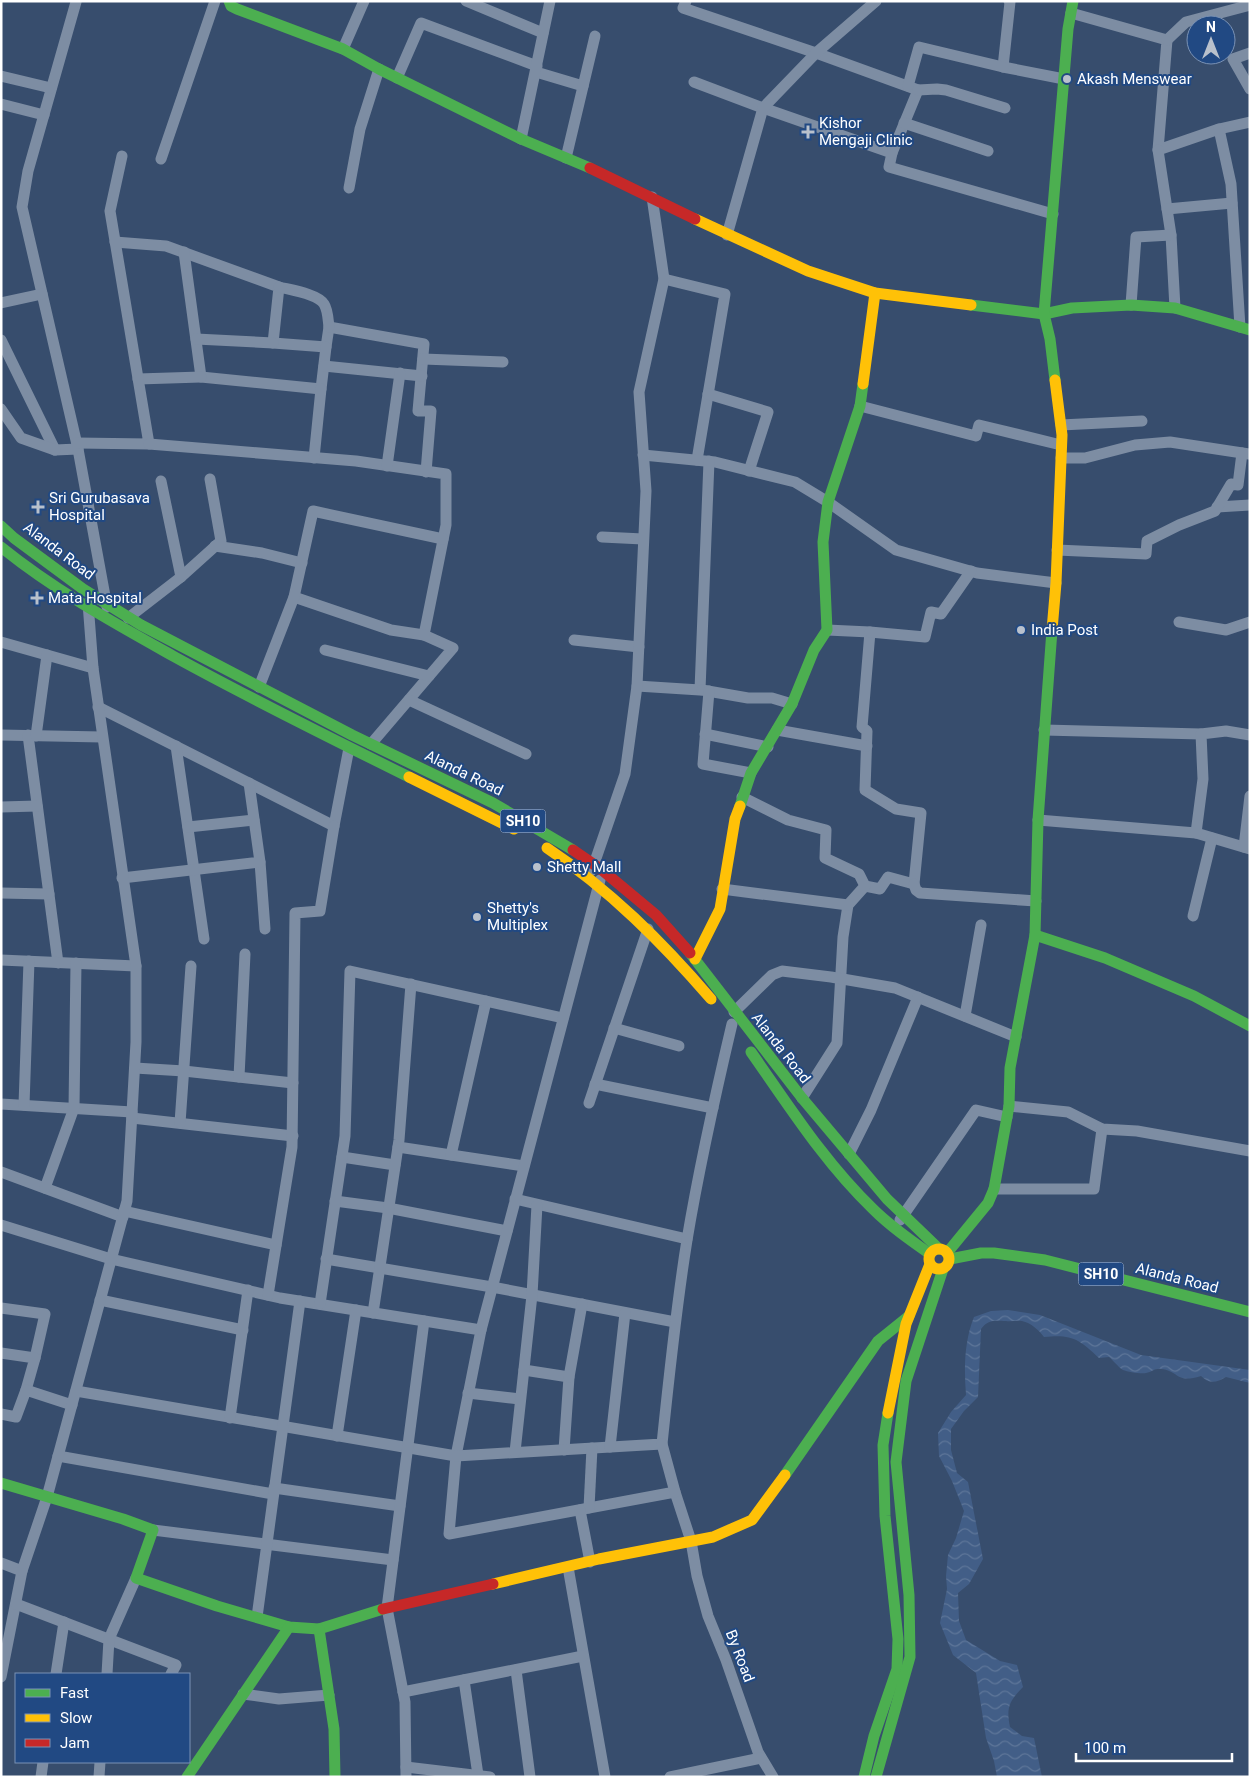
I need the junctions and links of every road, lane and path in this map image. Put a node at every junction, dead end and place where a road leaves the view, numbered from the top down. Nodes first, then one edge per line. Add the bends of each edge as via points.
1 (215, 1) edge
2 (229, 1) edge
3 (364, 1) edge
4 (466, 1) edge
5 (550, 1) edge
6 (686, 1) edge
7 (1009, 1) edge
8 (76, 2) edge
9 (872, 2) edge
10 (1250, 4) edge
11 (1072, 7) edge
12 (543, 33) junction
13 (595, 36) dead end
14 (1167, 40) junction
15 (343, 49) junction
16 (816, 53) junction
17 (1250, 53) edge
18 (1002, 67) junction
19 (379, 69) junction
20 (536, 69) junction
21 (1, 76) edge
22 (397, 78) junction
23 (1064, 79) junction
24 (694, 82) dead end
25 (583, 86) junction
26 (52, 88) junction
27 (913, 88) junction
28 (1250, 89) edge
29 (1, 104) edge
30 (762, 108) junction
31 (1005, 108) dead end
32 (44, 115) junction
33 (1250, 122) edge
34 (904, 123) junction
35 (1219, 129) junction
36 (521, 138) junction
37 (1158, 150) junction
38 (988, 151) dead end
39 (892, 153) junction
40 (122, 156) dead end
41 (566, 158) junction
42 (161, 159) dead end
43 (349, 188) dead end
44 (652, 197) junction
45 (1232, 203) junction
46 (1167, 209) junction
47 (1053, 214) junction
48 (727, 234) junction
49 (1171, 235) junction
50 (115, 242) junction
51 (184, 252) junction
52 (664, 279) junction
53 (280, 287) junction
54 (875, 293) junction
55 (42, 294) junction
56 (1, 303) edge
57 (1131, 305) junction
58 (1175, 308) junction
59 (1044, 314) junction
60 (329, 327) junction
61 (1245, 329) edge
62 (196, 339) junction
63 (1, 340) edge
64 (273, 343) junction
65 (326, 347) junction
66 (423, 360) junction
67 (503, 362) dead end
68 (324, 366) junction
69 (400, 374) junction
70 (422, 376) junction
71 (201, 377) junction
72 (138, 378) junction
73 (321, 389) junction
74 (708, 394) junction
75 (860, 406) junction
76 (1, 410) edge
77 (1142, 421) dead end
78 (1061, 425) junction
79 (149, 444) junction
80 (1061, 444) junction
81 (78, 446) junction
82 (56, 450) junction
83 (1246, 454) edge
84 (643, 455) junction
85 (314, 458) junction
86 (1061, 458) junction
87 (697, 460) junction
88 (709, 461) junction
89 (387, 466) junction
90 (749, 470) junction
91 (426, 472) junction
92 (210, 479) dead end
93 (162, 481) dead end
94 (828, 502) junction
95 (1250, 505) edge
96 (1217, 507) junction
97 (1, 526) edge
98 (602, 537) dead end
99 (643, 539) junction
100 (443, 540) junction
101 (215, 546) junction
102 (1, 547) edge
103 (1057, 550) junction
104 (302, 563) junction
105 (971, 571) junction
106 (181, 577) junction
107 (1056, 583) junction
108 (87, 592) junction
109 (294, 597) junction
110 (106, 603) junction
111 (88, 608) junction
112 (128, 618) junction
113 (108, 620) junction
114 (1179, 622) dead end
115 (1250, 622) edge
116 (827, 630) junction
117 (870, 632) junction
118 (424, 635) junction
119 (574, 640) dead end
120 (2, 645) edge
121 (639, 647) junction
122 (325, 650) dead end
123 (46, 655) junction
124 (93, 668) junction
125 (429, 676) junction
126 (637, 686) junction
127 (258, 687) junction
128 (704, 691) junction
129 (409, 700) junction
130 (792, 704) junction
131 (98, 707) junction
132 (777, 730) junction
133 (1044, 730) junction
134 (706, 734) junction
135 (1200, 734) junction
136 (1, 735) edge
137 (1250, 735) edge
138 (32, 736) junction
139 (102, 737) junction
140 (371, 744) junction
141 (176, 746) junction
142 (866, 746) junction
143 (768, 747) junction
144 (349, 748) junction
145 (526, 754) dead end
146 (751, 773) junction
147 (249, 783) junction
148 (1250, 796) edge
149 (742, 798) junction
150 (37, 806) junction
151 (1, 807) edge
152 (254, 820) junction
153 (1038, 820) junction
154 (334, 826) junction
155 (188, 828) junction
156 (533, 833) junction
157 (1196, 833) junction
158 (1212, 838) junction
159 (1247, 848) edge
160 (260, 862) junction
161 (599, 868) junction
162 (194, 870) junction
163 (122, 878) junction
164 (594, 881) junction
165 (914, 884) junction
166 (865, 886) junction
167 (722, 889) junction
168 (1, 892) edge
169 (49, 894) junction
170 (1036, 901) junction
171 (848, 905) junction
172 (1193, 916) dead end
173 (981, 925) dead end
174 (265, 929) dead end
175 (648, 929) junction
176 (1035, 935) junction
177 (204, 939) dead end
178 (686, 949) junction
179 (245, 954) dead end
180 (676, 958) junction
181 (1, 960) edge
182 (695, 960) junction
183 (28, 961) junction
184 (58, 963) junction
185 (76, 963) junction
186 (136, 966) junction
187 (191, 966) dead end
188 (840, 978) junction
189 (411, 984) junction
190 (918, 997) junction
191 (486, 1001) junction
192 (734, 1012) junction
193 (965, 1016) junction
194 (563, 1018) junction
195 (732, 1024) junction
196 (1250, 1026) edge
197 (614, 1028) junction
198 (1016, 1037) junction
199 (679, 1046) dead end
200 (134, 1068) junction
201 (184, 1071) junction
202 (239, 1077) junction
203 (293, 1083) junction
204 (595, 1084) junction
205 (802, 1098) junction
206 (1, 1104) edge
207 (589, 1104) dead end
208 (24, 1105) junction
209 (74, 1108) junction
210 (713, 1108) junction
211 (1008, 1112) junction
212 (132, 1115) junction
213 (180, 1123) junction
214 (1102, 1129) junction
215 (293, 1136) junction
216 (398, 1147) junction
217 (1250, 1151) edge
218 (849, 1154) junction
219 (451, 1155) junction
220 (342, 1157) junction
221 (395, 1165) junction
222 (524, 1166) junction
223 (1, 1172) edge
224 (44, 1188) junction
225 (994, 1189) junction
226 (515, 1199) junction
227 (335, 1201) junction
228 (537, 1204) junction
229 (388, 1208) junction
230 (123, 1214) junction
231 (904, 1214) junction
232 (1, 1224) edge
233 (894, 1227) junction
234 (507, 1231) junction
235 (687, 1239) junction
236 (276, 1245) junction
237 (940, 1258) junction
238 (111, 1259) junction
239 (326, 1259) junction
240 (380, 1267) junction
241 (492, 1287) junction
242 (248, 1290) junction
243 (268, 1295) junction
244 (532, 1295) junction
245 (100, 1300) junction
246 (300, 1301) junction
247 (320, 1304) junction
248 (582, 1304) junction
249 (1, 1308) edge
250 (356, 1310) junction
251 (1250, 1312) edge
252 (373, 1313) junction
253 (625, 1313) junction
254 (909, 1316) junction
255 (424, 1321) junction
256 (675, 1322) junction
257 (242, 1330) junction
258 (481, 1330) junction
259 (1, 1353) edge
260 (34, 1358) junction
261 (524, 1370) junction
262 (569, 1377) junction
263 (26, 1390) junction
264 (76, 1391) junction
265 (468, 1393) junction
266 (520, 1399) junction
267 (72, 1405) junction
268 (1, 1414) edge
269 (230, 1418) junction
270 (282, 1427) junction
271 (336, 1436) junction
272 (662, 1444) junction
273 (610, 1447) junction
274 (408, 1448) junction
275 (592, 1448) junction
276 (564, 1450) junction
277 (515, 1452) junction
278 (58, 1456) junction
279 (456, 1456) junction
280 (1, 1483) edge
281 (274, 1491) junction
282 (675, 1492) junction
283 (47, 1497) junction
284 (400, 1506) junction
285 (584, 1509) junction
286 (153, 1530) junction
287 (691, 1541) junction
288 (266, 1544) junction
289 (393, 1560) junction
290 (590, 1562) junction
291 (1, 1563) edge
292 (568, 1567) junction
293 (22, 1571) junction
294 (136, 1578) junction
295 (16, 1604) junction
296 (387, 1608) junction
297 (256, 1617) junction
298 (64, 1622) junction
299 (289, 1627) junction
300 (319, 1629) junction
301 (109, 1639) junction
302 (584, 1656) junction
303 (516, 1670) junction
304 (56, 1673) edge
305 (107, 1673) edge
306 (172, 1673) edge
307 (1, 1677) edge
308 (464, 1680) junction
309 (403, 1692) junction
310 (243, 1694) junction
311 (329, 1695) junction
312 (761, 1758) junction
313 (43, 1763) edge
314 (100, 1763) edge
315 (406, 1772) edge
316 (484, 1776) edge
317 (41, 1777) edge
318 (99, 1777) edge
319 (187, 1777) edge
320 (335, 1777) edge
321 (530, 1777) edge
322 (604, 1777) edge
323 (670, 1777) edge
324 (772, 1777) edge
325 (864, 1777) edge
326 (876, 1777) edge

1 - 42 street
2 - 15 street via 237,9
3 - 15 street
4 - 12 street
5 - 12 street
6 - 16 street via 683,8
7 - 18 street
8 - 26 street
9 - 16 street
10 - 14 street via 1186,22
11 - 14 street
11 - 23 street
12 - 20 street
13 - 25 street
14 - 37 street
15 - 19 street
16 - 27 street
16 - 30 street
17 - 28 street via 1234,59
18 - 23 street
18 - 27 street via 919,47
19 - 22 street
19 - 43 street via 360,129
20 - 22 street via 421,23
20 - 25 street
20 - 36 street
21 - 26 street
22 - 36 street
23 - 47 street
24 - 30 street
25 - 41 street
26 - 32 street
27 - 31 street via 946,90
27 - 34 street
29 - 32 street
30 - 39 street
30 - 48 street
32 - 55 street via 28,171 22,207
33 - 35 street
34 - 38 street
34 - 39 street
35 - 37 street
35 - 45 street
36 - 41 street
37 - 46 street
39 - 47 street via 889,167
40 - 50 street via 110,211
41 - 44 street
44 - 48 street
44 - 52 street
45 - 46 street
45 - 61 street
46 - 49 street
47 - 59 street
48 - 54 street via 808,271
49 - 57 street via 1136,237
49 - 58 street
50 - 51 street via 166,246
50 - 72 street
51 - 53 street
51 - 62 street
52 - 74 street via 725,294
52 - 84 street via 639,392
53 - 60 street via 321,300 327,309
53 - 64 street
54 - 59 street
54 - 75 street
55 - 56 street
55 - 81 street
57 - 58 street
57 - 59 street via 1072,308
58 - 61 street
59 - 78 street
60 - 65 street
60 - 66 street via 424,344
62 - 64 street
62 - 71 street
63 - 82 street
64 - 65 street
65 - 68 street
66 - 67 street
66 - 70 street
68 - 69 street
68 - 73 street
69 - 70 street
69 - 89 street
70 - 91 street via 418,411 431,411
71 - 72 street
71 - 73 street
72 - 79 street
73 - 85 street
74 - 87 street
74 - 90 street via 768,412
75 - 80 street via 976,436 979,425
75 - 94 street
76 - 82 street via 20,438
77 - 78 street
78 - 80 street
79 - 81 street
79 - 85 street
80 - 86 street
81 - 82 street
81 - 110 street
83 - 86 street via 1170,442 1135,445 1085,458
83 - 96 street via 1238,485 1232,484
84 - 87 street
84 - 99 street via 646,491
85 - 89 street
86 - 103 street
87 - 88 street
88 - 90 street
88 - 128 street
89 - 91 street
90 - 94 street via 795,482
91 - 100 street via 446,474
92 - 101 street via 221,541
93 - 106 street
94 - 105 street via 896,550
94 - 116 street via 823,542
95 - 96 street
96 - 103 street via 1147,541 1146,554
97 - 108 street, Alanda Road / SH10
98 - 99 street
99 - 121 street
100 - 104 street via 313,511
100 - 118 street
101 - 104 street
101 - 106 street
102 - 111 street, Alanda Road / SH10
103 - 107 street
104 - 109 street
105 - 107 street
105 - 117 street via 941,614 932,612 925,637
106 - 112 street
107 - 133 street
108 - 110 street, Alanda Road / SH10
108 - 111 street
109 - 118 street via 391,630
109 - 127 street
110 - 112 street, Alanda Road / SH10
110 - 113 street
111 - 113 street, Alanda Road / SH10
111 - 124 street
112 - 127 street, Alanda Road / SH10
113 - 144 street, Alanda Road / SH10 via 258,703
114 - 115 street via 1226,630
116 - 117 street
116 - 130 street via 814,650
117 - 142 street via 862,727 867,732
118 - 125 street via 453,648
119 - 121 street
120 - 123 street
121 - 126 street
122 - 125 street
123 - 124 street
123 - 138 street
124 - 131 street
125 - 129 street
126 - 128 street
126 - 161 street via 625,774
127 - 140 street, Alanda Road / SH10
128 - 130 street via 772,698
128 - 134 street
129 - 140 street
129 - 145 street
130 - 132 street
131 - 139 street
131 - 141 street
132 - 142 street
132 - 143 street
133 - 135 street
133 - 153 street
134 - 143 street
134 - 146 street via 704,764
135 - 137 street via 1226,731
135 - 157 street via 1203,779
136 - 138 street
138 - 139 street
138 - 150 street
139 - 163 street
140 - 156 street, Alanda Road / SH10 via 493,803
141 - 147 street
141 - 155 street
142 - 165 street via 865,790 896,810 921,813
143 - 146 street
144 - 154 street
144 - 156 street, Alanda Road / SH10 via 496,819
146 - 149 street
147 - 152 street
147 - 154 street
148 - 159 street
149 - 166 street via 788,820 826,830 826,858 859,874
149 - 167 street
150 - 151 street
150 - 169 street
152 - 155 street
152 - 160 street
153 - 157 street
153 - 170 street
154 - 203 street via 320,911 296,912
155 - 162 street
156 - 161 street, Alanda Road / SH10 via 582,855
156 - 164 street, Alanda Road / SH10
157 - 158 street
158 - 159 street
158 - 172 street
160 - 162 street
160 - 174 street
161 - 164 street
161 - 178 street, Alanda Road / SH10 via 656,915
162 - 163 street
162 - 177 street
163 - 186 street
164 - 175 street, Alanda Road / SH10 via 626,906
164 - 194 street
165 - 166 street via 888,877 880,889
165 - 170 street via 920,893
166 - 171 street
167 - 171 street
167 - 182 street via 720,908
168 - 169 street
169 - 184 street
170 - 176 street
171 - 188 street
173 - 193 street
175 - 180 street, Alanda Road / SH10
175 - 197 street
176 - 196 street via 1105,958 1194,996
176 - 198 street
178 - 180 street
178 - 182 street, Alanda Road / SH10
179 - 202 street
180 - 195 street, Alanda Road / SH10
181 - 183 street
182 - 192 street, Alanda Road / SH10
183 - 184 street
183 - 208 street
184 - 185 street
185 - 186 street
185 - 209 street
186 - 200 street
187 - 201 street
188 - 190 street via 895,988
188 - 192 street via 776,972
188 - 205 street via 837,1043
189 - 191 street
189 - 216 street
189 - 220 street via 350,971
190 - 193 street
190 - 218 street
191 - 194 street
191 - 219 street
192 - 205 street, Alanda Road / SH10
193 - 198 street
194 - 222 street
195 - 210 street
195 - 233 street, Alanda Road / SH10 via 826,1155 872,1208
197 - 199 street
197 - 204 street
198 - 211 street via 1010,1068
200 - 201 street
200 - 212 street
201 - 202 street
201 - 213 street
202 - 203 street
203 - 215 street
204 - 207 street
204 - 210 street
205 - 218 street, Alanda Road / SH10
206 - 208 street
208 - 209 street
209 - 212 street
209 - 224 street
210 - 235 street
211 - 214 street via 1068,1112
211 - 225 street
211 - 231 street via 976,1110
212 - 213 street
212 - 230 street via 127,1201
213 - 215 street
214 - 217 street via 1137,1131
214 - 225 street via 1094,1189
215 - 236 street
216 - 219 street
216 - 221 street
218 - 231 street, Alanda Road / SH10
219 - 222 street
220 - 221 street
220 - 227 street
221 - 229 street
222 - 226 street
223 - 224 street
224 - 230 street
225 - 237 street via 988,1203
226 - 228 street
226 - 234 street
227 - 229 street
227 - 239 street
228 - 235 street
228 - 244 street
229 - 234 street
229 - 240 street
230 - 236 street
230 - 238 street
231 - 233 street
231 - 237 street, Alanda Road / SH10
232 - 238 street
233 - 237 street, Alanda Road / SH10
234 - 241 street
235 - 256 street
236 - 243 street
237 - 251 street, Alanda Road / SH10 via 994,1253 1045,1260
237 - 254 street
237 - 326 street via 906,1381 896,1462 909,1595 910,1657
238 - 242 street
238 - 245 street
239 - 240 street
239 - 247 street
240 - 241 street
240 - 252 street
241 - 244 street
241 - 258 street
242 - 243 street
242 - 257 street
243 - 246 street
244 - 248 street
244 - 261 street
245 - 257 street
245 - 264 street
246 - 247 street
246 - 270 street
247 - 250 street
248 - 253 street
248 - 262 street
249 - 260 street via 45,1314
250 - 252 street
250 - 271 street
252 - 255 street
253 - 256 street
253 - 273 street
254 - 287 street via 878,1340 752,1520 713,1537
254 - 325 street via 890,1394 882,1462 898,1639 897,1669
255 - 258 street
255 - 274 street
256 - 272 street
257 - 269 street
258 - 265 street
259 - 260 street
260 - 263 street
261 - 262 street
261 - 266 street
262 - 276 street
263 - 267 street
263 - 268 street via 16,1417
264 - 267 street
264 - 269 street
265 - 266 street
265 - 279 street
266 - 277 street
267 - 278 street
269 - 270 street
270 - 271 street
270 - 281 street
271 - 274 street
272 - 273 street
272 - 282 street, By Road
273 - 275 street
274 - 279 street
274 - 284 street
275 - 276 street
275 - 285 street
276 - 277 street
277 - 279 street
278 - 281 street
278 - 283 street
279 - 285 street via 449,1534
280 - 283 street
281 - 284 street
281 - 288 street
282 - 285 street
282 - 287 street, By Road
283 - 286 street
283 - 293 street
284 - 289 street
285 - 290 street
286 - 288 street
286 - 294 street
287 - 290 street
287 - 312 street, By Road via 708,1616
288 - 289 street
288 - 297 street
289 - 296 street
290 - 292 street
291 - 293 street
292 - 296 street
292 - 302 street
293 - 295 street
294 - 297 street
294 - 301 street
295 - 298 street
295 - 307 street
296 - 300 street
296 - 309 street
297 - 299 street
298 - 301 street
298 - 304 street
299 - 300 street
299 - 310 street
300 - 311 street
301 - 305 street
301 - 306 street via 176,1665
302 - 303 street
302 - 322 street
303 - 308 street
303 - 321 street
308 - 309 street
308 - 316 street
309 - 315 street
310 - 311 street via 279,1699
310 - 319 street
311 - 320 street via 334,1729
312 - 323 street
312 - 324 street, By Road
313 - 317 street
314 - 318 street
315 - 316 street

